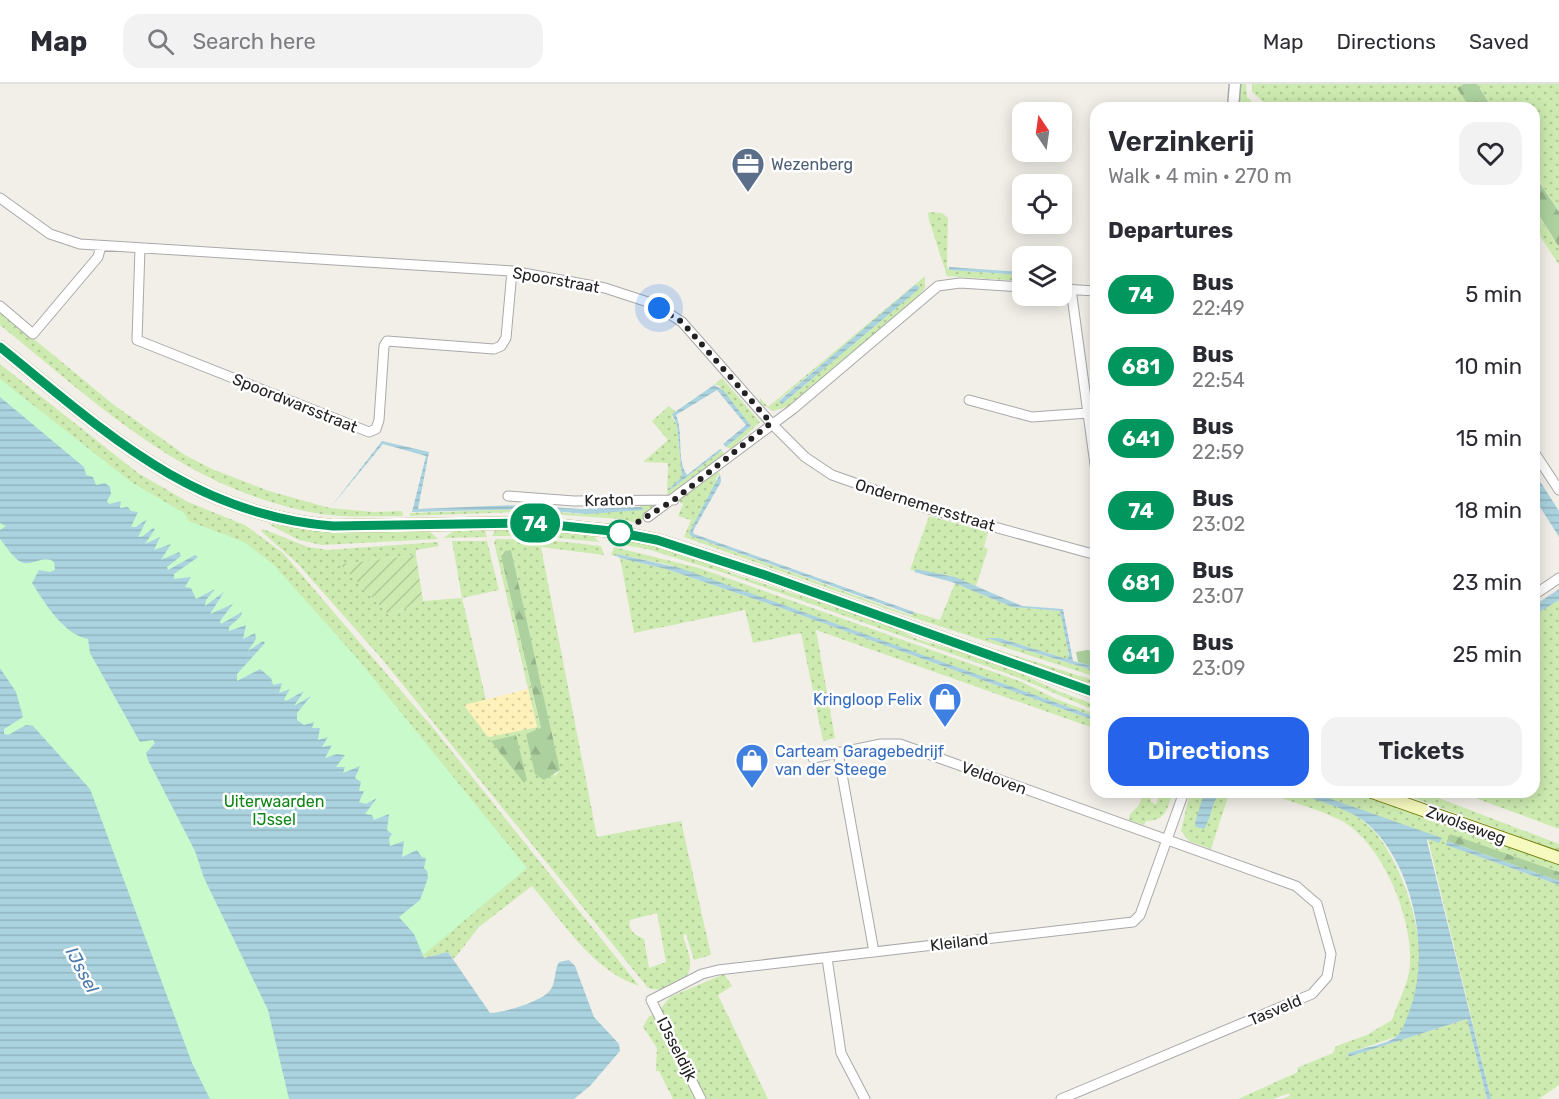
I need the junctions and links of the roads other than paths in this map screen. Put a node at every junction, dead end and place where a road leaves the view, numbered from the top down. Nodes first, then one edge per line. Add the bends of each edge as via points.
1 (1235, 84) edge
2 (1234, 102) edge
3 (0, 198) edge
4 (101, 246) junction
5 (140, 248) junction
6 (512, 272) junction
7 (1012, 286) edge
8 (1072, 289) edge
9 (1090, 291) edge
10 (0, 306) edge
11 (1069, 306) edge
12 (0, 346) edge
13 (969, 400) dead end
14 (1088, 413) junction
15 (771, 423) junction
16 (1090, 428) edge
17 (1540, 461) edge
18 (1559, 490) edge
19 (508, 496) dead end
20 (674, 500) junction
21 (648, 517) dead end
22 (1090, 553) edge
23 (1559, 578) edge
24 (1540, 591) edge
25 (1090, 691) edge
26 (838, 753) junction
27 (813, 758) dead end
28 (1182, 798) edge
29 (1389, 798) edge
30 (1168, 841) junction
31 (1559, 858) edge
32 (874, 952) junction
33 (827, 958) junction
34 (651, 1000) joint
35 (701, 1099) edge
36 (865, 1099) edge
37 (1061, 1099) edge

1 - 2 street
3 - 4 street, Spoorstraat via 50,234
4 - 5 street, Spoorstraat
4 - 10 street via 98,257 33,334
5 - 6 street, Spoorstraat
5 - 6 street, Spoordwarsstraat via 137,340 369,432 376,429 379,420 387,341 494,349 501,346 507,338
6 - 15 street, Spoorstraat via 605,288 654,304 682,322
7 - 15 street via 960,283 938,286
8 - 9 street
11 - 14 street
12 - 25 main road via 151,465 193,488 251,510 333,526 535,523 657,540
13 - 14 street via 1039,418
14 - 16 street
15 - 20 street, Kraton
15 - 22 street, Ondernemersstraat via 805,457 832,476 929,509
17 - 18 street
19 - 20 street, Kraton via 574,501
20 - 21 street, Kraton
23 - 24 street
26 - 27 street, Veldoven
26 - 30 street, Veldoven via 900,744
26 - 32 street
28 - 30 street, Kleiland
29 - 31 main road, Zwolseweg
30 - 32 street, Kleiland via 1140,915 1133,922
30 - 37 street, Tasveld via 1296,886 1313,897 1321,911 1329,944 1327,977 1306,998
32 - 33 street, Kleiland
33 - 34 street, Kleiland via 718,970
33 - 36 street via 841,1053
34 - 35 street, IJsseldijk

